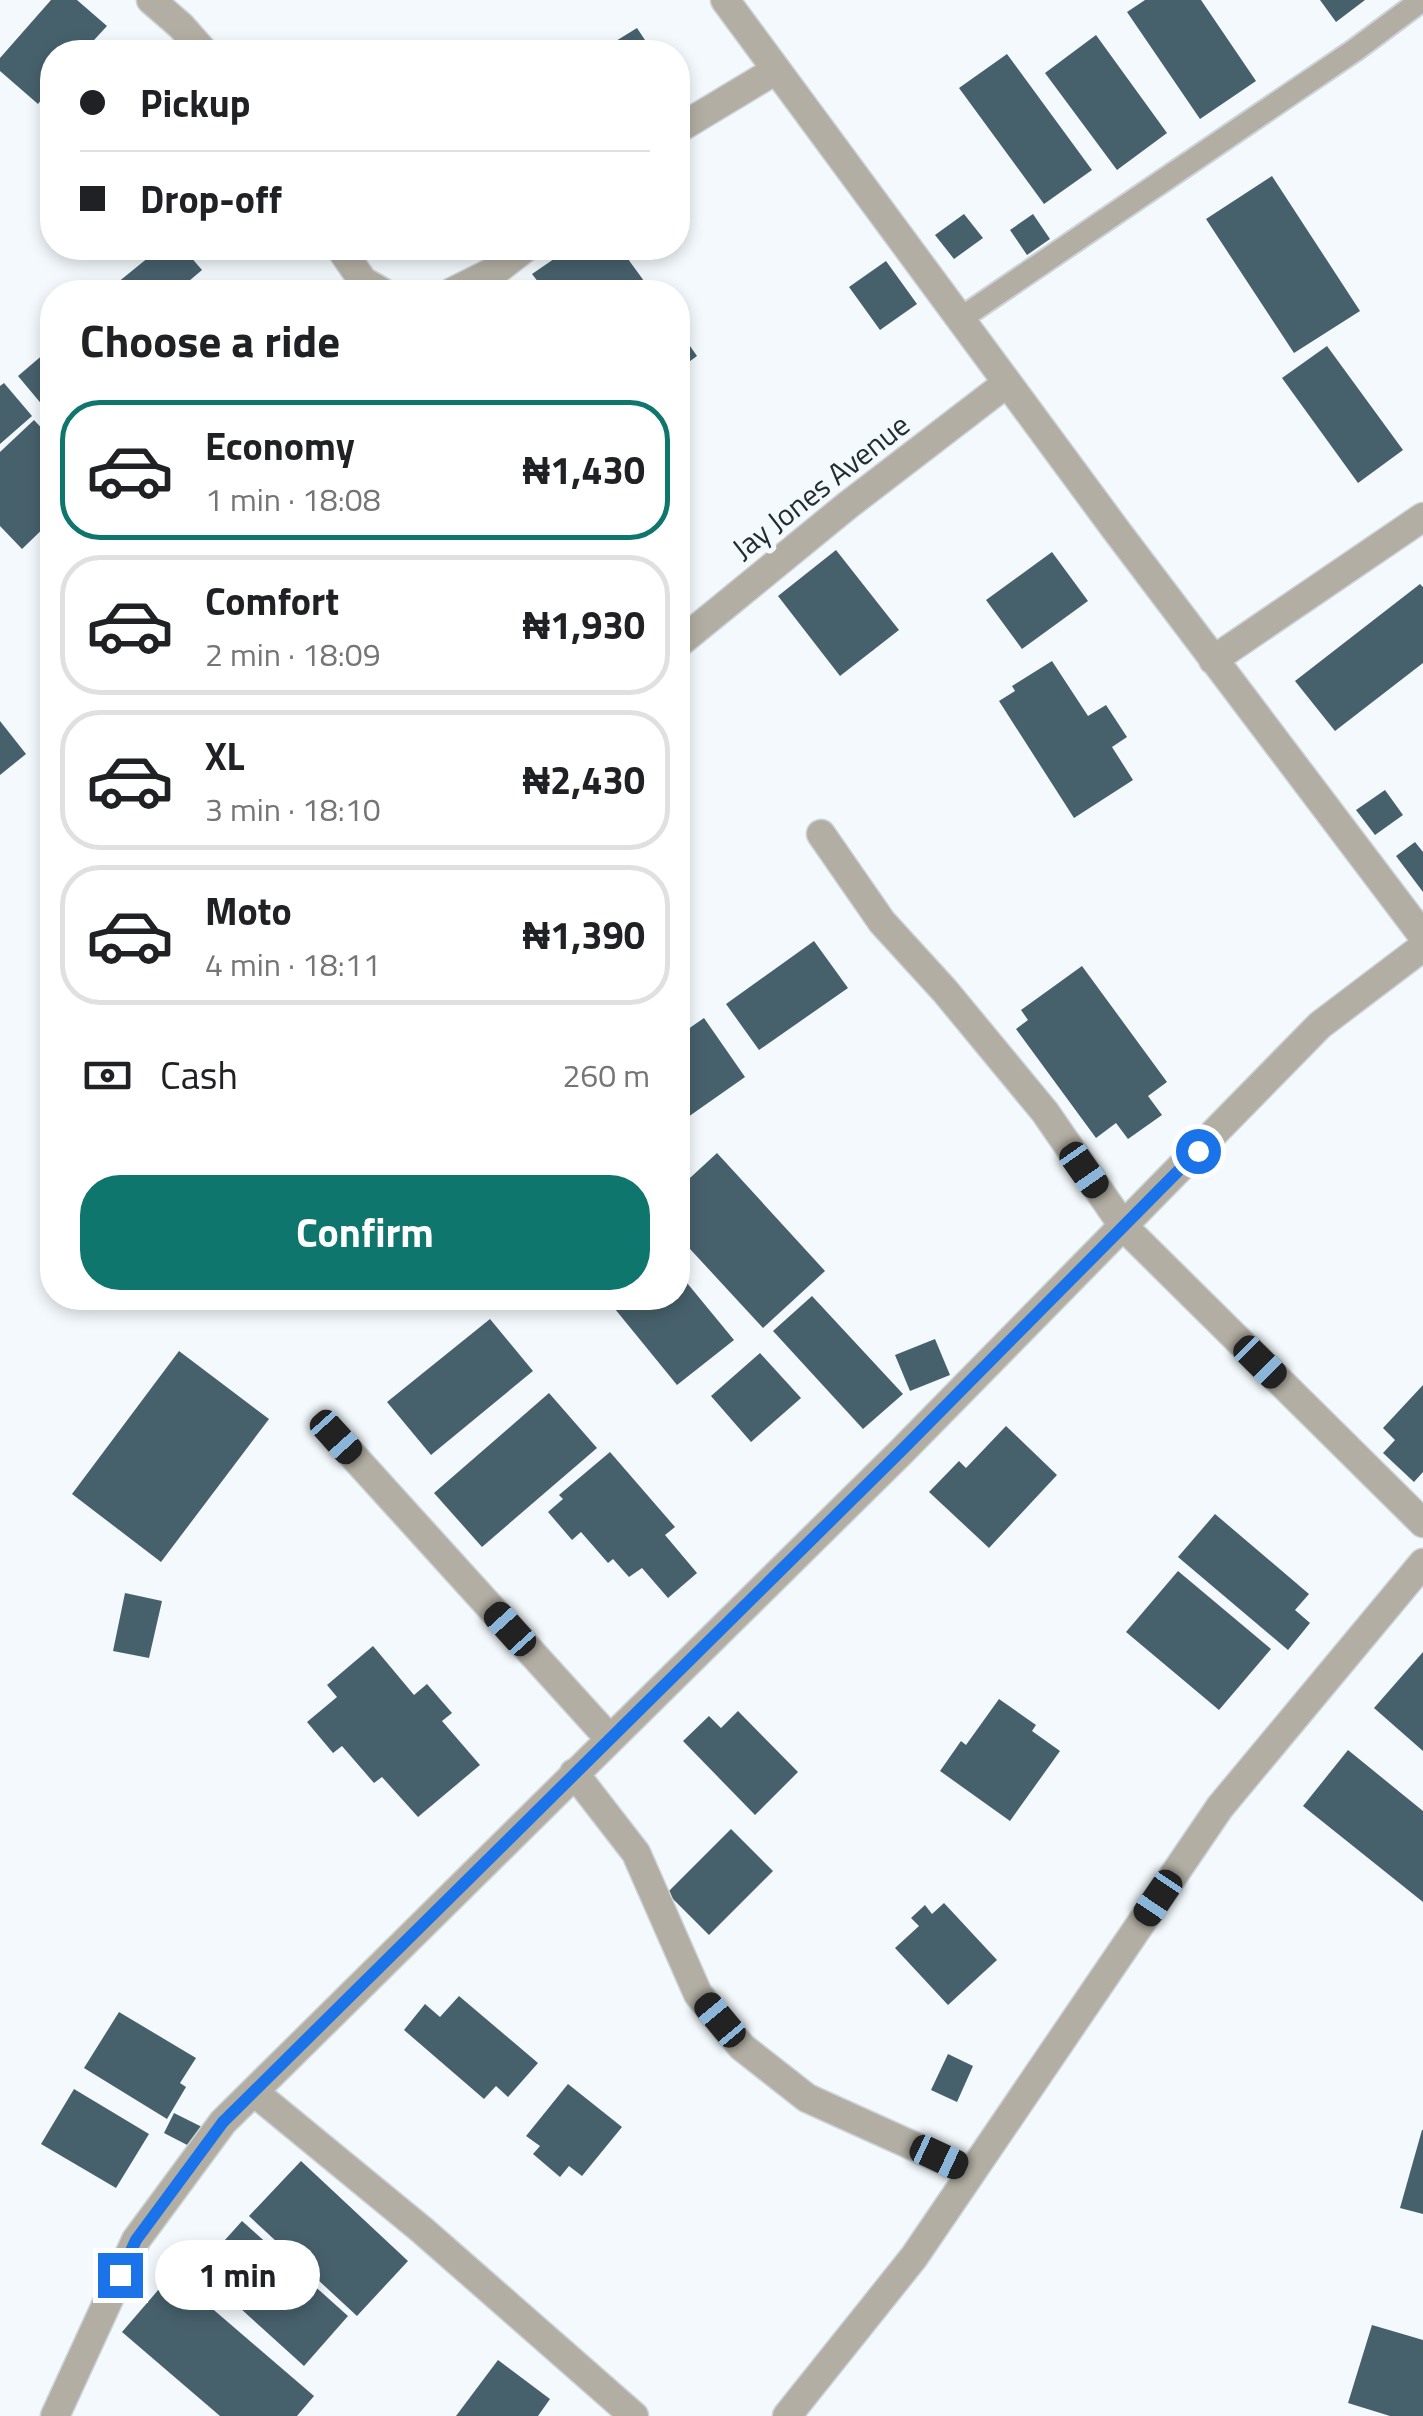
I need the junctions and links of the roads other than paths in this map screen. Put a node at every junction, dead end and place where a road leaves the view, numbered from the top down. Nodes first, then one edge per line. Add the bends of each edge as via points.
1 (151, 0) edge
2 (725, 0) edge
3 (1422, 0) edge
4 (193, 40) edge
5 (776, 70) junction
6 (690, 122) edge
7 (510, 260) edge
8 (476, 280) edge
9 (960, 319) junction
10 (1008, 384) junction
11 (1423, 517) edge
12 (690, 634) edge
13 (1214, 660) junction
14 (821, 834) dead end
15 (1423, 936) edge
16 (1423, 947) edge
17 (1124, 1227) junction
18 (336, 1437) dead end
19 (1423, 1524) edge
20 (1423, 1563) edge
21 (608, 1738) junction
22 (574, 1773) junction
23 (254, 2092) junction
24 (971, 2172) junction
25 (56, 2416) edge
26 (634, 2416) edge
27 (787, 2416) edge

1 - 4 street
2 - 5 street
3 - 9 lane
5 - 6 street
5 - 9 street
7 - 8 street
9 - 10 street
10 - 12 street, Jay Jones Avenue
10 - 13 street
11 - 13 street
13 - 15 street
14 - 17 street via 882,922 1044,1112
16 - 17 street via 1320,1024
17 - 19 street
17 - 21 street
18 - 21 street
20 - 24 street via 1220,1807
21 - 22 street
22 - 23 street
22 - 24 street via 636,1853 698,1994 742,2046 807,2098
23 - 25 street via 223,2122 136,2240
23 - 26 street
24 - 27 street via 914,2257

